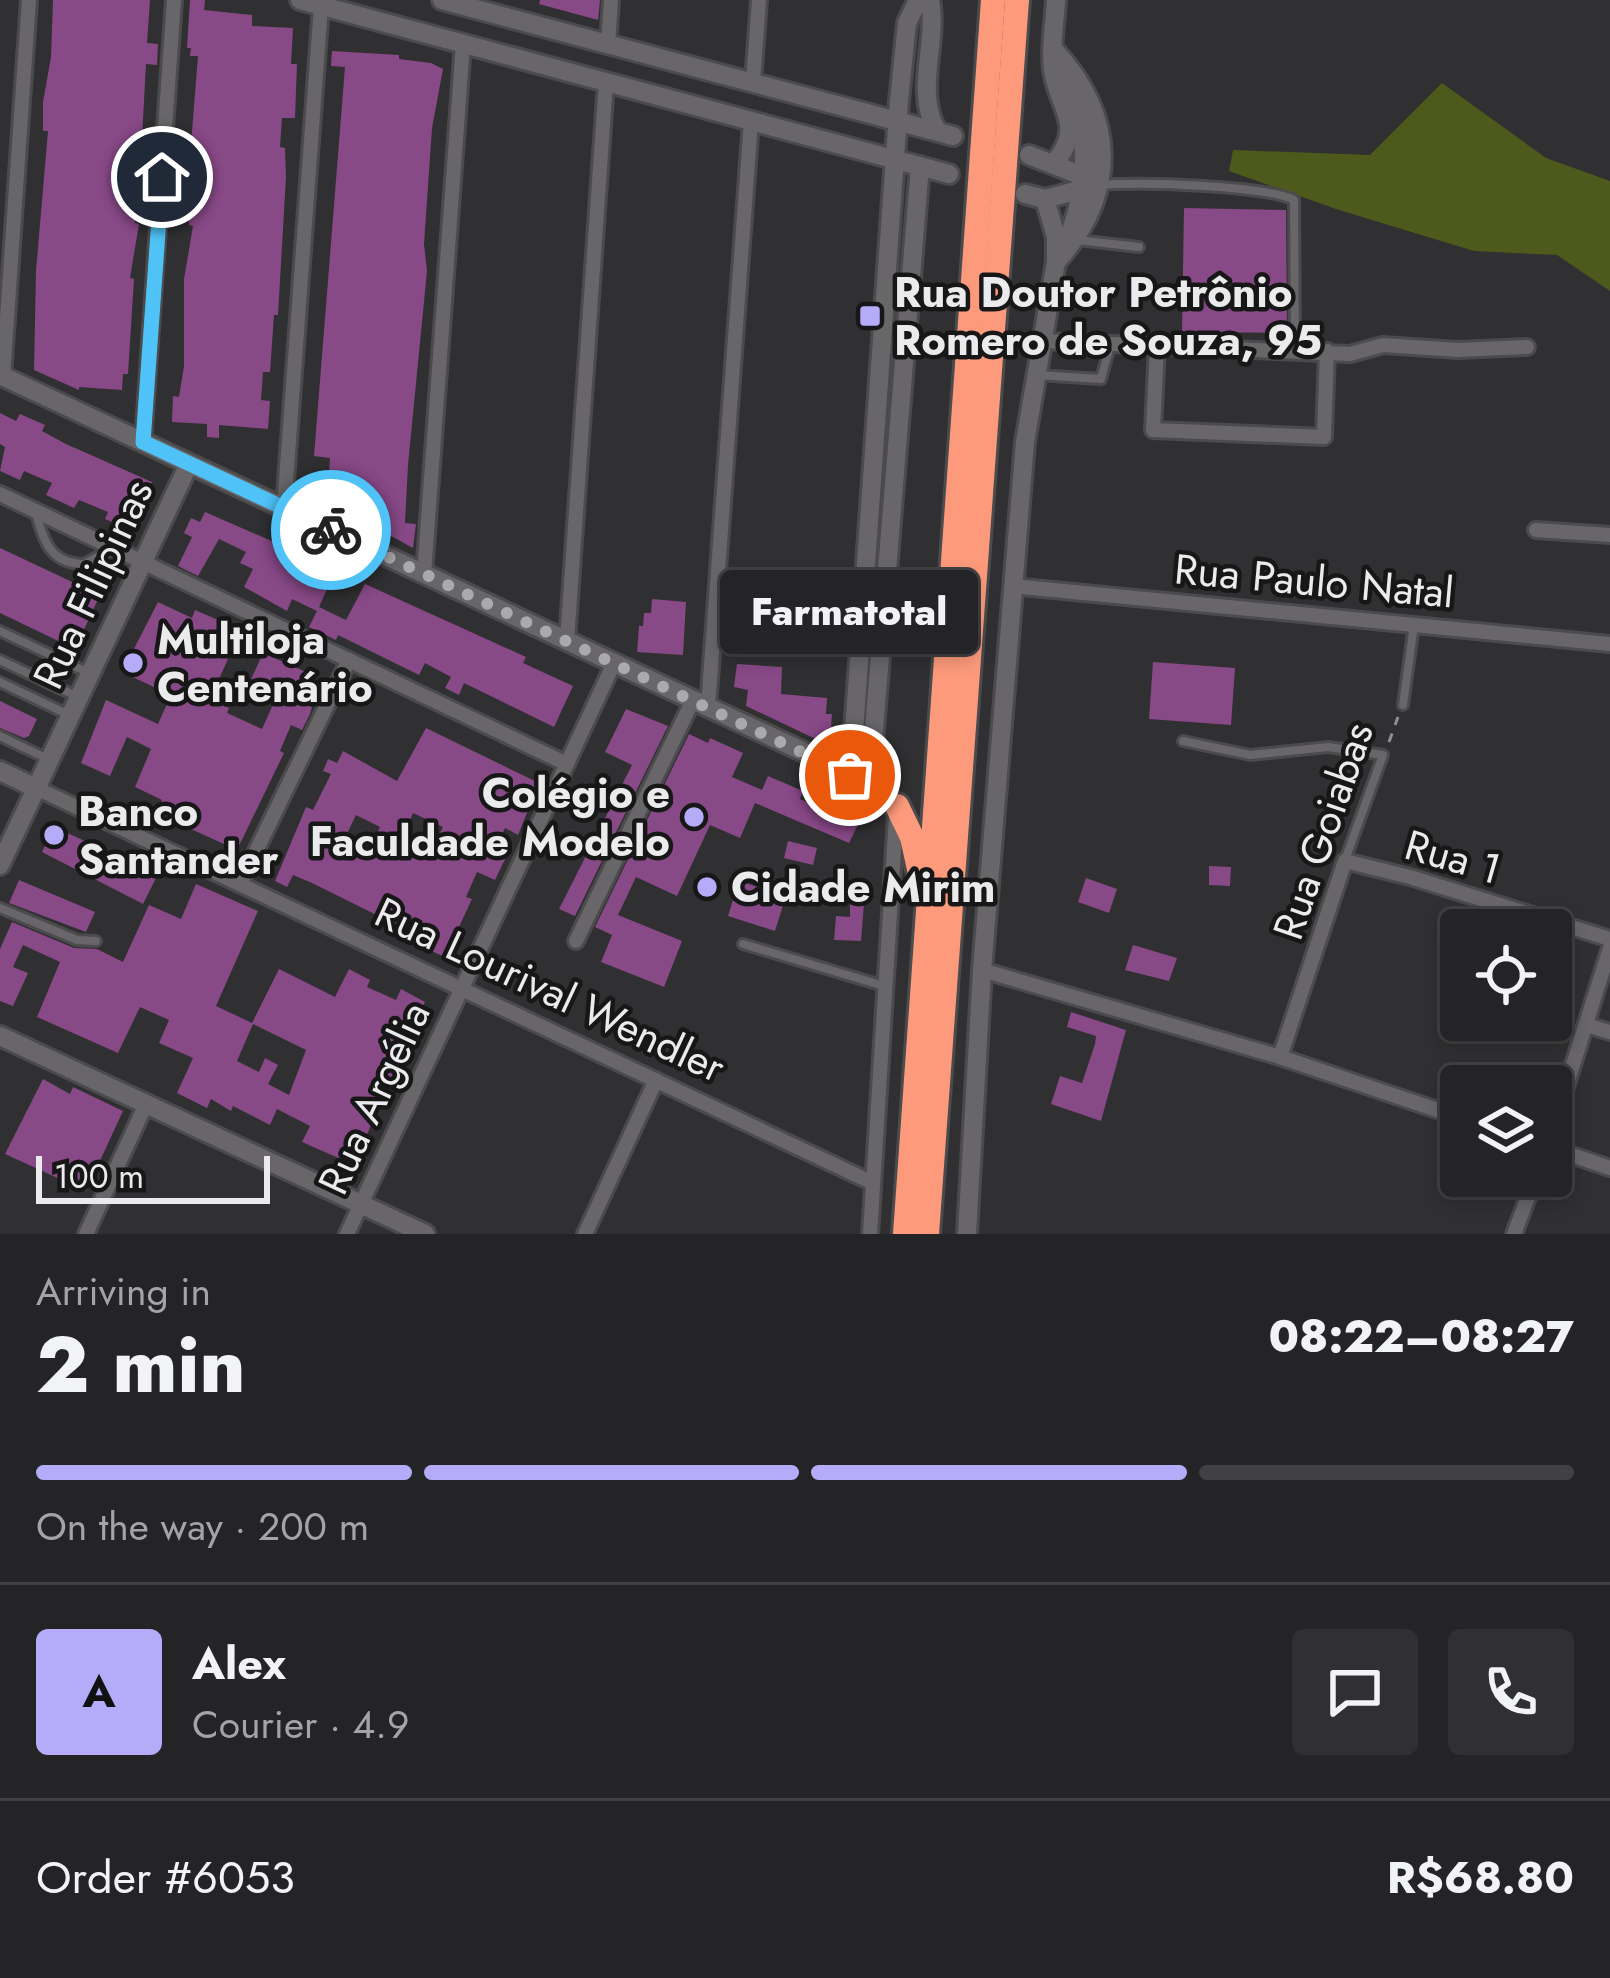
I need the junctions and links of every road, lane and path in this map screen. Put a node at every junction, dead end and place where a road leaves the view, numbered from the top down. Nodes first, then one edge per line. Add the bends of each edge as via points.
1 (29, 0) edge
2 (174, 0) edge
3 (300, 0) edge
4 (442, 0) edge
5 (611, 0) edge
6 (759, 0) edge
7 (918, 0) edge
8 (930, 0) edge
9 (993, 0) edge
10 (1018, 0) edge
11 (1056, 0) edge
12 (465, 3) edge
13 (321, 6) junction
14 (463, 44) junction
15 (608, 44) junction
16 (1053, 49) junction
17 (667, 60) junction
18 (716, 73) junction
19 (606, 82) junction
20 (753, 82) junction
21 (655, 95) junction
22 (712, 110) junction
23 (751, 121) junction
24 (898, 121) junction
25 (1029, 155) dead end
26 (895, 160) junction
27 (1054, 162) junction
28 (920, 166) junction
29 (949, 174) dead end
30 (1089, 183) junction
31 (1024, 194) dead end
32 (1046, 199) junction
33 (1076, 240) junction
34 (1139, 247) dead end
35 (1056, 262) junction
36 (1040, 341) junction
37 (1110, 344) junction
38 (1157, 346) junction
39 (1528, 347) dead end
40 (1295, 350) junction
41 (1328, 351) junction
42 (2, 375) edge
43 (1035, 375) junction
44 (143, 442) junction
45 (189, 464) junction
46 (0, 494) edge
47 (284, 508) junction
48 (36, 512) junction
49 (1536, 530) dead end
50 (1610, 535) edge
51 (113, 548) junction
52 (143, 562) junction
53 (424, 574) junction
54 (1012, 586) junction
55 (1414, 624) junction
56 (0, 631) edge
57 (567, 641) junction
58 (1610, 644) edge
59 (0, 660) edge
60 (349, 660) junction
61 (614, 663) junction
62 (90, 673) junction
63 (0, 682) edge
64 (700, 704) junction
65 (1403, 704) joint
66 (75, 706) junction
67 (0, 736) edge
68 (1183, 741) dead end
69 (1383, 755) junction
70 (49, 760) junction
71 (567, 764) junction
72 (0, 771) edge
73 (850, 775) junction
74 (36, 788) junction
75 (897, 806) junction
76 (1345, 862) junction
77 (0, 865) edge
78 (241, 884) junction
79 (0, 908) edge
80 (928, 921) junction
81 (96, 940) dead end
82 (576, 941) dead end
83 (743, 944) dead end
84 (1610, 944) edge
85 (982, 970) junction
86 (886, 986) junction
87 (462, 989) junction
88 (1586, 1025) junction
89 (1610, 1032) edge
90 (0, 1036) edge
91 (1280, 1057) junction
92 (1572, 1069) edge
93 (656, 1080) junction
94 (146, 1104) junction
95 (1440, 1111) edge
96 (1572, 1155) edge
97 (1610, 1168) edge
98 (873, 1183) junction
99 (1528, 1197) edge
100 (361, 1204) junction
101 (86, 1234) edge
102 (347, 1234) edge
103 (424, 1234) edge
104 (585, 1234) edge
105 (870, 1234) edge
106 (905, 1234) edge
107 (927, 1234) edge
108 (968, 1234) edge
109 (1514, 1234) edge

1 - 42 street
2 - 44 street
3 - 13 street
4 - 12 street
5 - 15 street
6 - 20 street
7 - 24 street via 907,23
8 - 24 street via 925,102 945,133
9 - 80 highway
10 - 107 highway
11 - 16 street
12 - 15 street
13 - 14 street
13 - 47 street
14 - 19 street
14 - 53 street
15 - 17 street
16 - 27 street via 1070,122
16 - 30 street via 1078,104
17 - 18 street
17 - 21 street via 673,87
18 - 20 street
18 - 22 street via 697,83 695,95
19 - 21 street
19 - 57 street
20 - 24 street
21 - 22 street
22 - 23 street
23 - 26 street
23 - 64 street
24 - 26 street
25 - 27 street
26 - 28 street
26 - 73 street
27 - 30 street
27 - 32 street via 1061,181
28 - 29 street
28 - 73 street via 874,742
30 - 32 street
30 - 33 street via 1090,214
30 - 35 street
30 - 40 lane via 1294,200
31 - 32 street
32 - 35 street
33 - 34 lane
33 - 35 street
35 - 36 street
36 - 37 street
36 - 43 street
37 - 38 street
37 - 43 lane via 1100,379
38 - 40 street
38 - 41 street via 1153,430 1324,437
39 - 41 street
40 - 41 street
42 - 44 street
43 - 54 street
44 - 45 street
45 - 47 street
45 - 52 street, Rua Filipinas
46 - 48 street
47 - 53 street
48 - 51 street
48 - 51 lane via 56,557 84,564
49 - 50 street
51 - 52 street
52 - 60 street
52 - 62 street, Rua Filipinas
53 - 57 street
54 - 55 street, Rua Paulo Natal
54 - 85 street
55 - 58 street, Rua Paulo Natal
55 - 65 lane, Rua Goiabas
56 - 62 lane
57 - 61 street
59 - 66 lane
60 - 71 street
60 - 78 street
61 - 64 street
61 - 71 street, Rua Argélia
62 - 66 street, Rua Filipinas
63 - 66 lane
64 - 73 street
64 - 82 street
65 - 69 path, Rua Goiabas
66 - 70 street, Rua Filipinas
67 - 70 lane
68 - 69 lane via 1250,755 1328,747
69 - 76 lane, Rua Goiabas
70 - 74 street, Rua Filipinas
71 - 87 street, Rua Argélia
72 - 74 street, Rua Lourival Wendler
73 - 75 street
74 - 77 street, Rua Filipinas
74 - 78 street, Rua Lourival Wendler
75 - 80 highway via 912,837
75 - 86 street
76 - 84 street, Rua 1
76 - 91 street, Rua Goiabas
78 - 87 street, Rua Lourival Wendler
79 - 81 lane via 76,940
80 - 106 highway
83 - 86 lane
84 - 88 street
85 - 91 street
85 - 108 street
86 - 98 street
87 - 93 street, Rua Lourival Wendler
87 - 100 street, Rua Argélia
88 - 89 street
88 - 92 street
90 - 94 street
91 - 95 street
93 - 98 street, Rua Lourival Wendler
93 - 104 street
94 - 100 street
94 - 101 street
96 - 97 street
98 - 105 street
99 - 109 street
100 - 102 street, Rua Argélia
100 - 103 street

